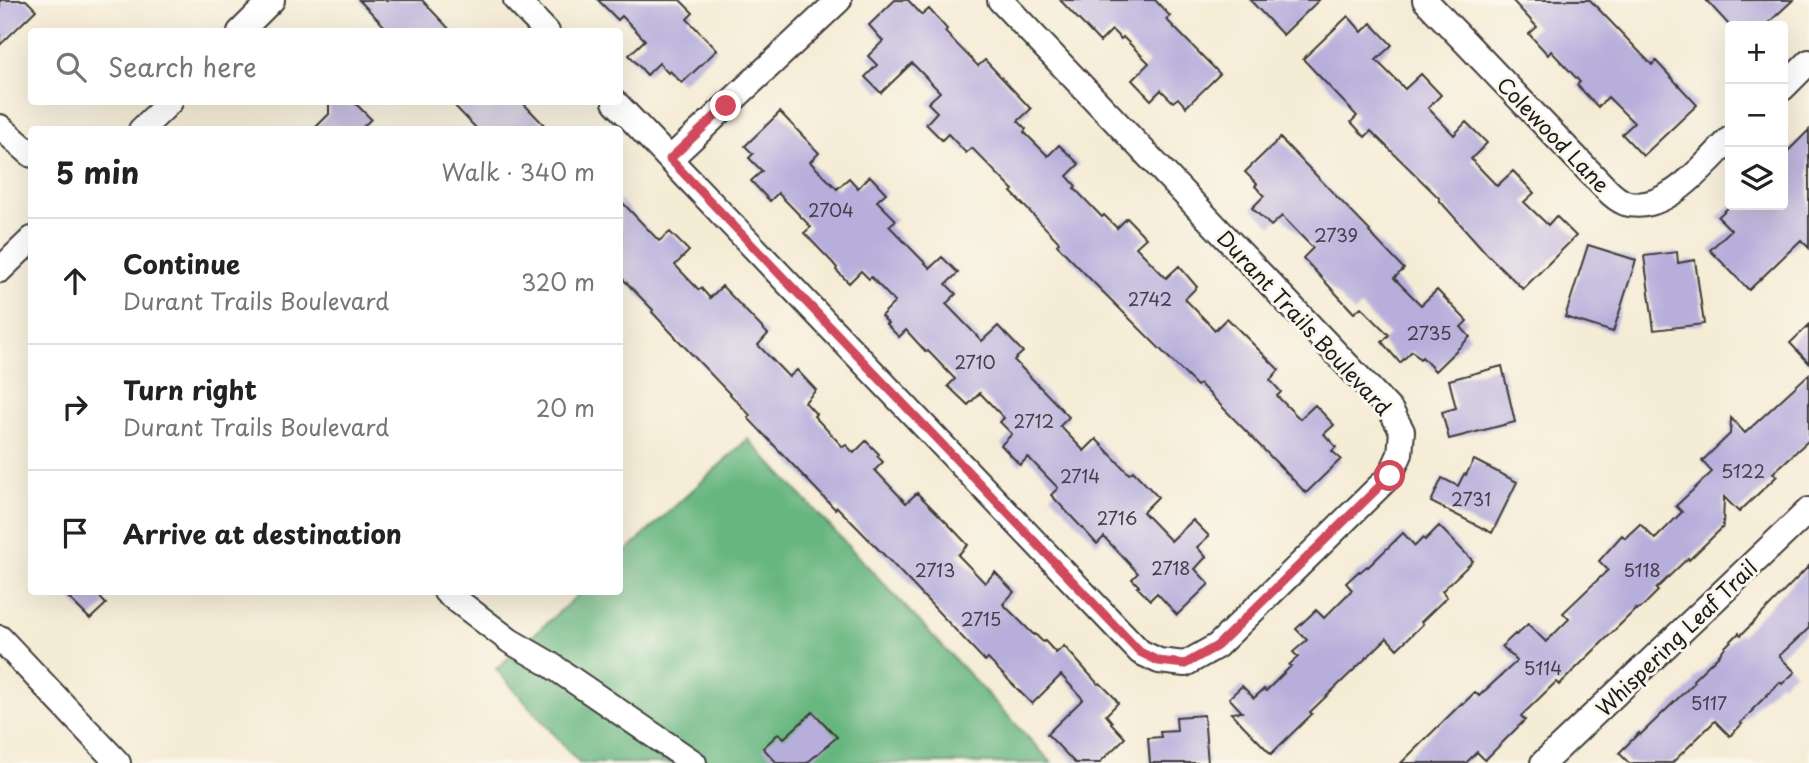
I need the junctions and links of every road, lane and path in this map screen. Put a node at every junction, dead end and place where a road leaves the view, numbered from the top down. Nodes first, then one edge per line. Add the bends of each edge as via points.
1 (272, 0) edge
2 (516, 0) edge
3 (839, 0) edge
4 (1000, 0) edge
5 (1425, 0) edge
6 (244, 28) edge
7 (543, 28) edge
8 (1809, 62) edge
9 (1787, 84) edge
10 (167, 105) edge
11 (618, 105) edge
12 (145, 126) edge
13 (0, 127) edge
14 (1725, 144) edge
15 (28, 152) edge
16 (670, 159) junction
17 (28, 243) edge
18 (0, 270) edge
19 (1809, 510) edge
20 (450, 595) edge
21 (0, 638) edge
22 (118, 763) edge
23 (694, 763) edge
24 (1543, 763) edge

1 - 6 street
2 - 7 street
3 - 16 street
4 - 16 street, Durant Trails Boulevard via 1391,411 1402,431 1400,454 1390,476 1217,646 1185,664 1158,661 1140,652
5 - 14 street, Colewood Lane via 1621,202 1635,205 1663,198 1682,187
8 - 9 street
10 - 12 street
11 - 16 street, Durant Trails Boulevard
13 - 15 street
17 - 18 street
19 - 24 street, Whispering Leaf Trail
20 - 23 street via 510,641
21 - 22 street

